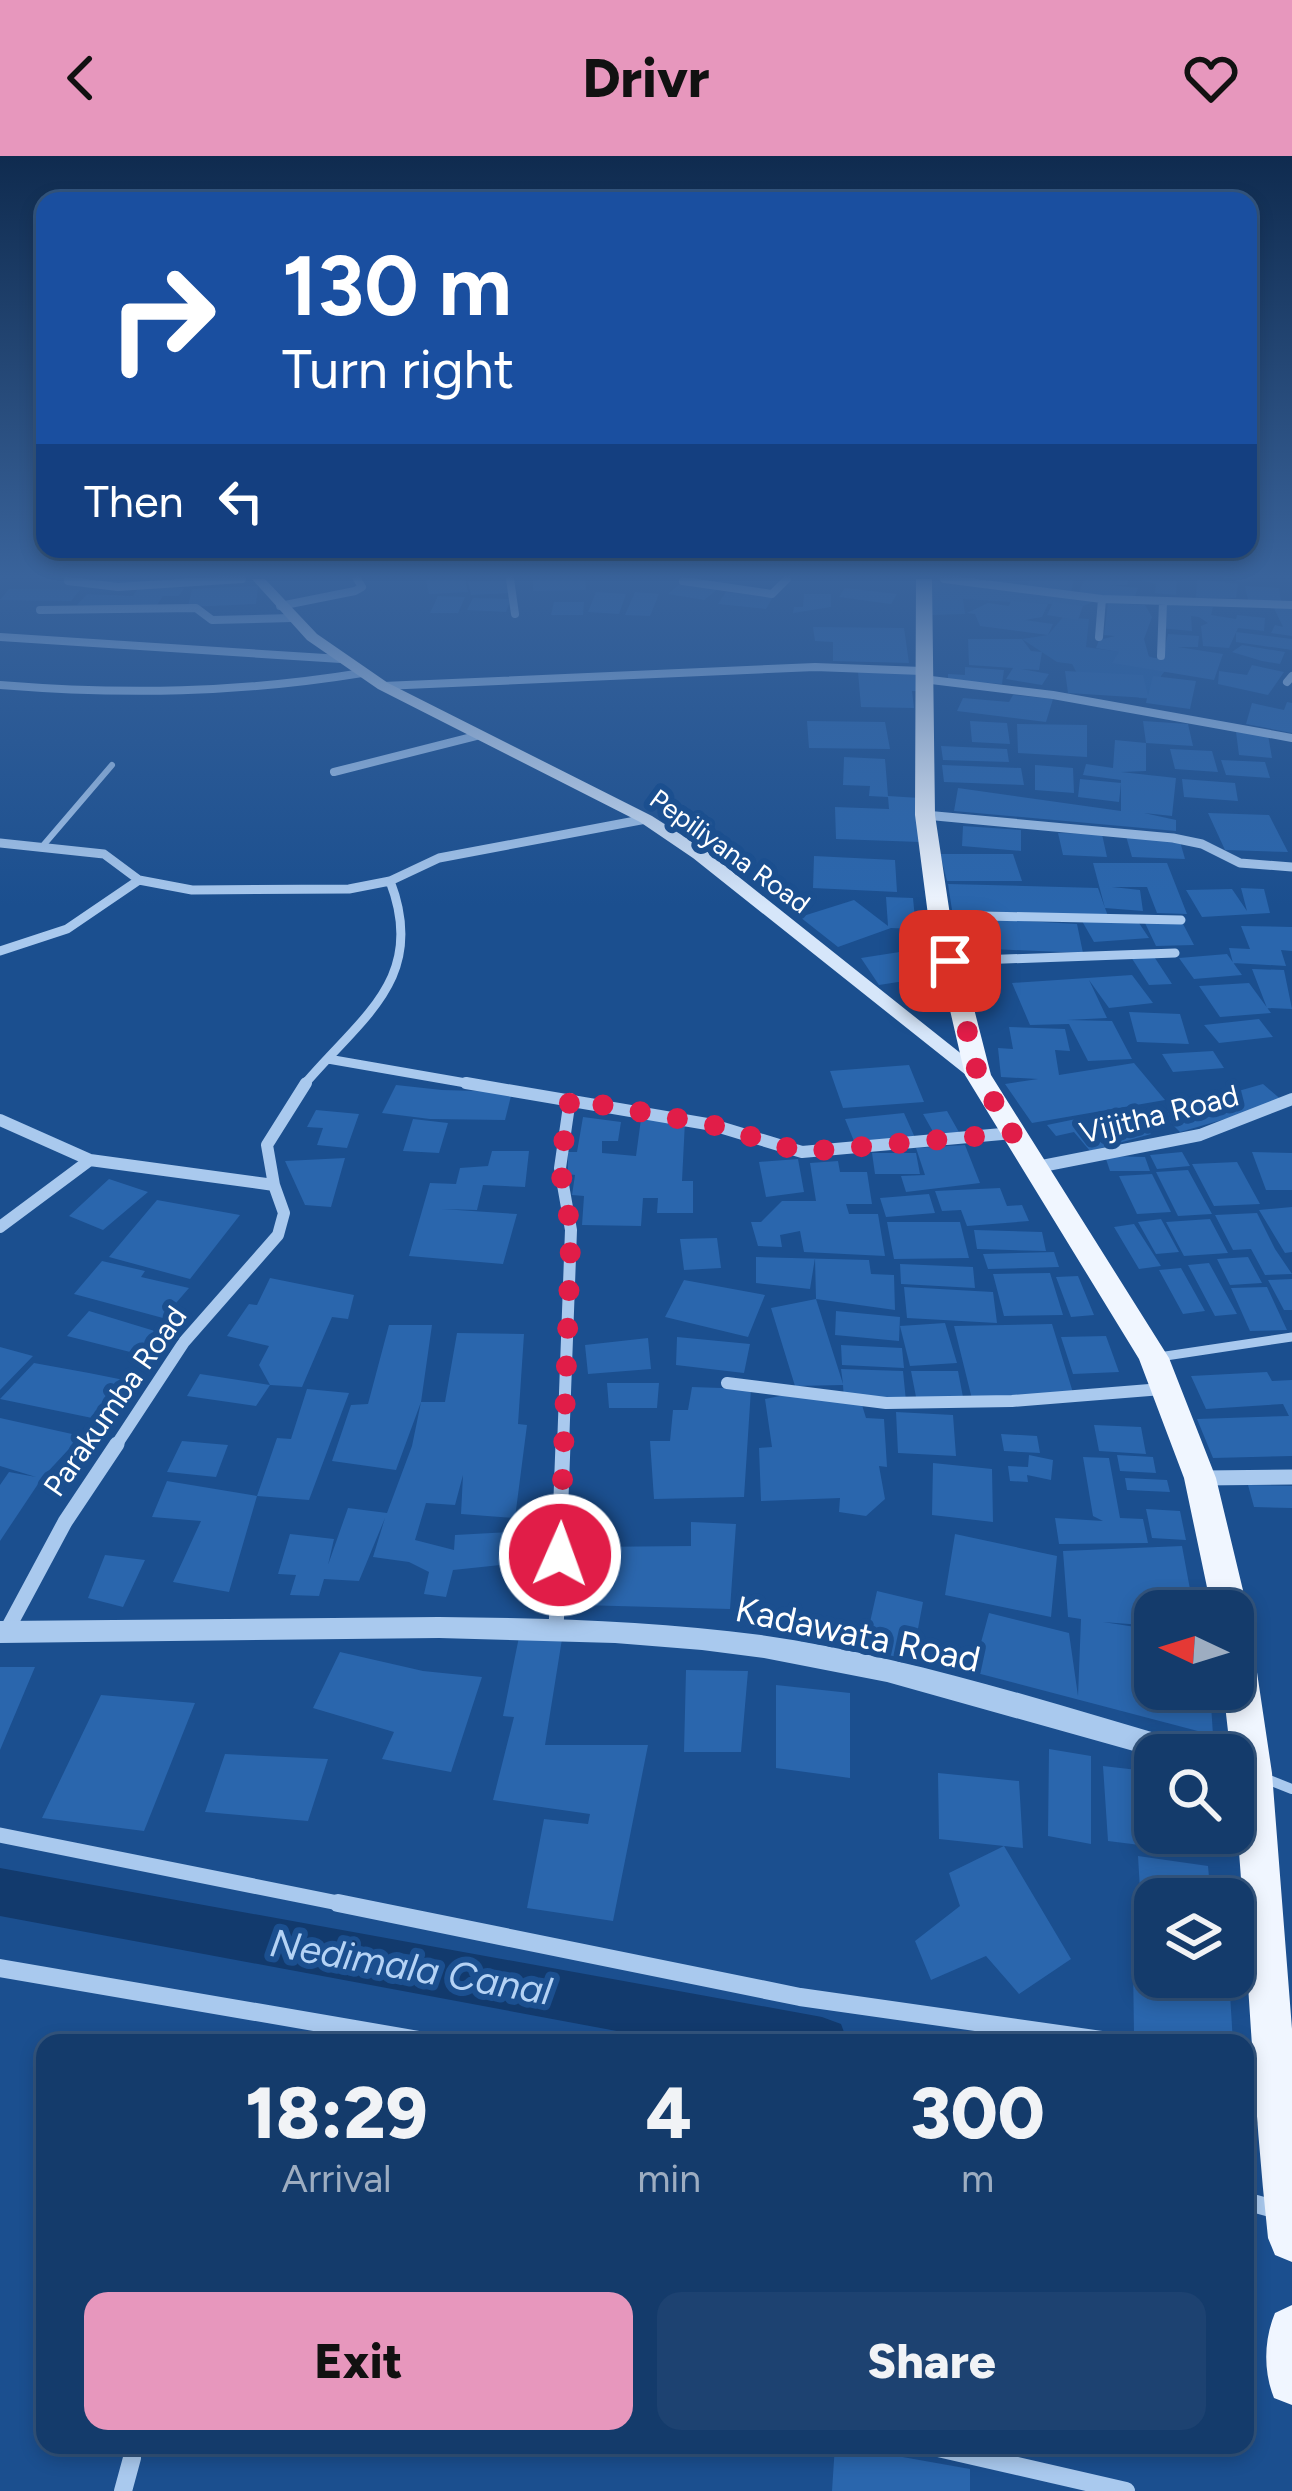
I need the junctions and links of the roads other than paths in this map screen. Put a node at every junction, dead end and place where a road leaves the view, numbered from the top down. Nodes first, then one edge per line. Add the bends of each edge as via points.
1 (38, 688) edge
2 (198, 688) edge
3 (387, 688) edge
4 (923, 688) edge
5 (1007, 688) edge
6 (476, 736) junction
7 (1292, 738) edge
8 (112, 765) dead end
9 (334, 772) dead end
10 (925, 815) junction
11 (646, 819) junction
12 (0, 843) edge
13 (41, 848) junction
14 (1292, 867) edge
15 (139, 880) junction
16 (390, 881) junction
17 (939, 915) junction
18 (1181, 920) dead end
19 (0, 951) edge
20 (1175, 953) dead end
21 (950, 961) junction
22 (328, 1059) junction
23 (978, 1075) junction
24 (570, 1099) junction
25 (1291, 1102) edge
26 (0, 1120) edge
27 (1013, 1133) junction
28 (90, 1160) junction
29 (1036, 1168) junction
30 (274, 1185) junction
31 (0, 1227) edge
32 (1292, 1337) edge
33 (1154, 1358) junction
34 (727, 1383) dead end
35 (1168, 1389) junction
36 (1292, 1477) edge
37 (1200, 1478) junction
38 (1225, 1590) edge
39 (556, 1631) junction
40 (3, 1632) edge
41 (1134, 1740) edge
42 (1254, 1774) edge
43 (1292, 1789) edge
44 (0, 1835) edge
45 (1251, 1854) edge
46 (0, 1968) edge
47 (384, 2034) edge
48 (1060, 2034) edge
49 (1271, 2070) edge
50 (1288, 2191) edge
51 (1254, 2199) edge
52 (1292, 2239) edge
53 (1292, 2330) edge
54 (1292, 2380) edge
55 (965, 2454) edge
56 (132, 2458) dead end
57 (123, 2491) edge
58 (1126, 2491) edge

1 - 2 street via 128,695
3 - 6 main road, Pepiliyana Road
4 - 10 main road
5 - 7 street
6 - 9 street
6 - 11 main road, Pepiliyana Road
8 - 13 lane
10 - 14 street via 1173,838 1240,863
10 - 17 main road
11 - 16 street via 439,858
11 - 23 main road, Pepiliyana Road
12 - 13 street
13 - 15 street via 104,854
15 - 16 street via 237,892
15 - 19 street via 67,929
16 - 22 street via 407,932 403,964
17 - 18 street
17 - 21 main road
20 - 21 street
21 - 23 main road
22 - 24 street
22 - 30 street via 292,1094 266,1148
23 - 27 main road
24 - 27 street via 713,1125 802,1152
24 - 39 street via 560,1168 571,1230
25 - 29 street, Vijitha Road via 1173,1141
26 - 28 street
27 - 29 main road
28 - 30 street
28 - 31 street
29 - 33 main road
30 - 40 street, Parakumba Road via 284,1213 278,1234 184,1342
32 - 33 lane
33 - 35 main road
34 - 35 street via 886,1402
35 - 37 main road
36 - 37 street
37 - 38 main road
39 - 40 street, Kadawata Road
39 - 41 street, Kadawata Road via 703,1639 839,1659
42 - 43 lane
44 - 48 street via 800,1997
45 - 49 main road
46 - 47 street
49 - 50 main road
50 - 51 street
50 - 52 main road
53 - 54 main road
55 - 58 street
56 - 57 street

